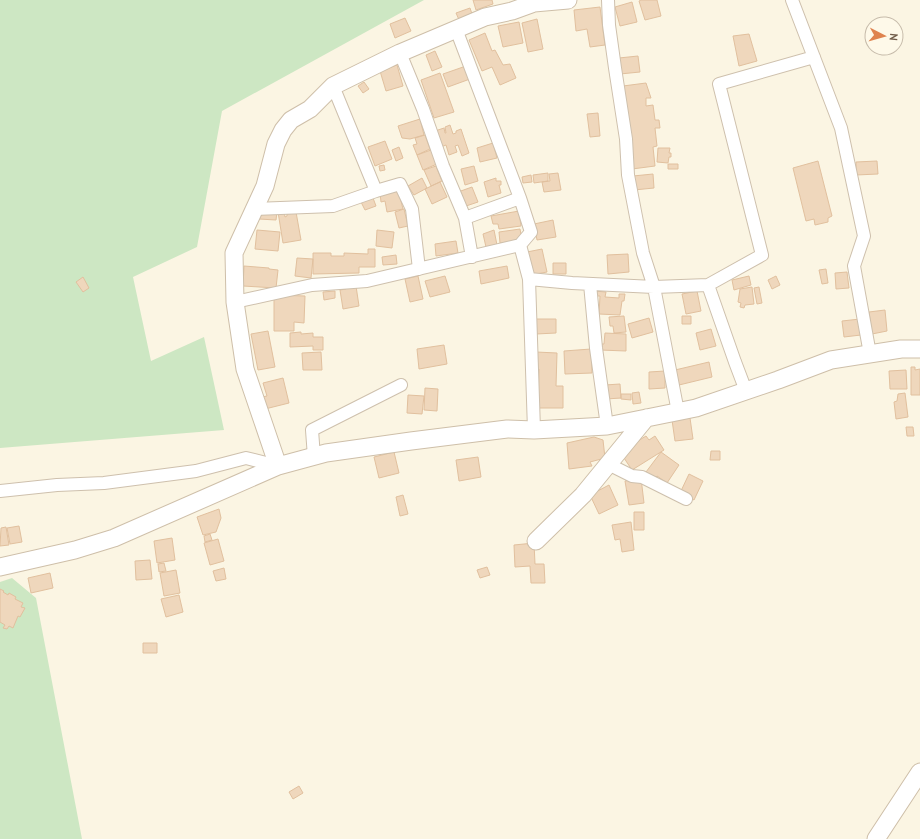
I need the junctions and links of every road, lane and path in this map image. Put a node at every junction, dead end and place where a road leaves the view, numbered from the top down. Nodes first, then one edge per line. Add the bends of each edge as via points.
1 (568, 0) edge
2 (608, 0) edge
3 (792, 0) edge
4 (456, 29) junction
5 (400, 53) junction
6 (814, 57) junction
7 (333, 86) junction
8 (376, 191) junction
9 (520, 198) junction
10 (254, 209) junction
11 (465, 218) junction
12 (520, 245) junction
13 (472, 256) junction
14 (419, 269) junction
15 (529, 278) junction
16 (590, 284) junction
17 (708, 285) junction
18 (654, 287) junction
19 (235, 302) junction
20 (920, 349) edge
21 (870, 354) junction
22 (401, 385) dead end
23 (746, 391) junction
24 (678, 412) junction
25 (646, 418) junction
26 (607, 426) junction
27 (534, 430) junction
28 (314, 457) junction
29 (608, 464) junction
30 (278, 466) junction
31 (0, 491) edge
32 (686, 499) dead end
33 (536, 541) dead end
34 (0, 567) edge
35 (920, 772) edge
36 (876, 839) edge

1 - 4 street via 534,3 485,17
2 - 18 street via 609,25 626,139 628,176 643,252
3 - 6 street
4 - 5 street
4 - 9 street
5 - 7 street
5 - 11 street
6 - 17 street via 719,84 762,255
6 - 21 street via 841,128 864,236 854,266
7 - 8 street
7 - 10 street via 310,109 291,120 283,130 276,144 265,186
8 - 10 street via 333,206
8 - 14 street via 400,184 412,209
9 - 11 street
9 - 12 street via 531,232
10 - 19 street via 234,253
11 - 13 street
12 - 13 street
12 - 15 street
13 - 14 street
14 - 19 street via 367,281 312,286
15 - 16 street
15 - 27 street
16 - 18 street
16 - 26 street
17 - 18 street
17 - 23 street
18 - 24 street
19 - 30 street via 245,369
20 - 21 street
21 - 23 street via 831,360
22 - 28 street via 312,430
23 - 24 street
24 - 25 street
25 - 26 street
25 - 29 street
26 - 27 street
27 - 28 street via 507,429
28 - 30 street
29 - 32 street via 632,476 642,477
29 - 33 street via 583,495
30 - 31 street via 246,458 196,471 104,483
30 - 34 street via 114,538 76,550
35 - 36 street

